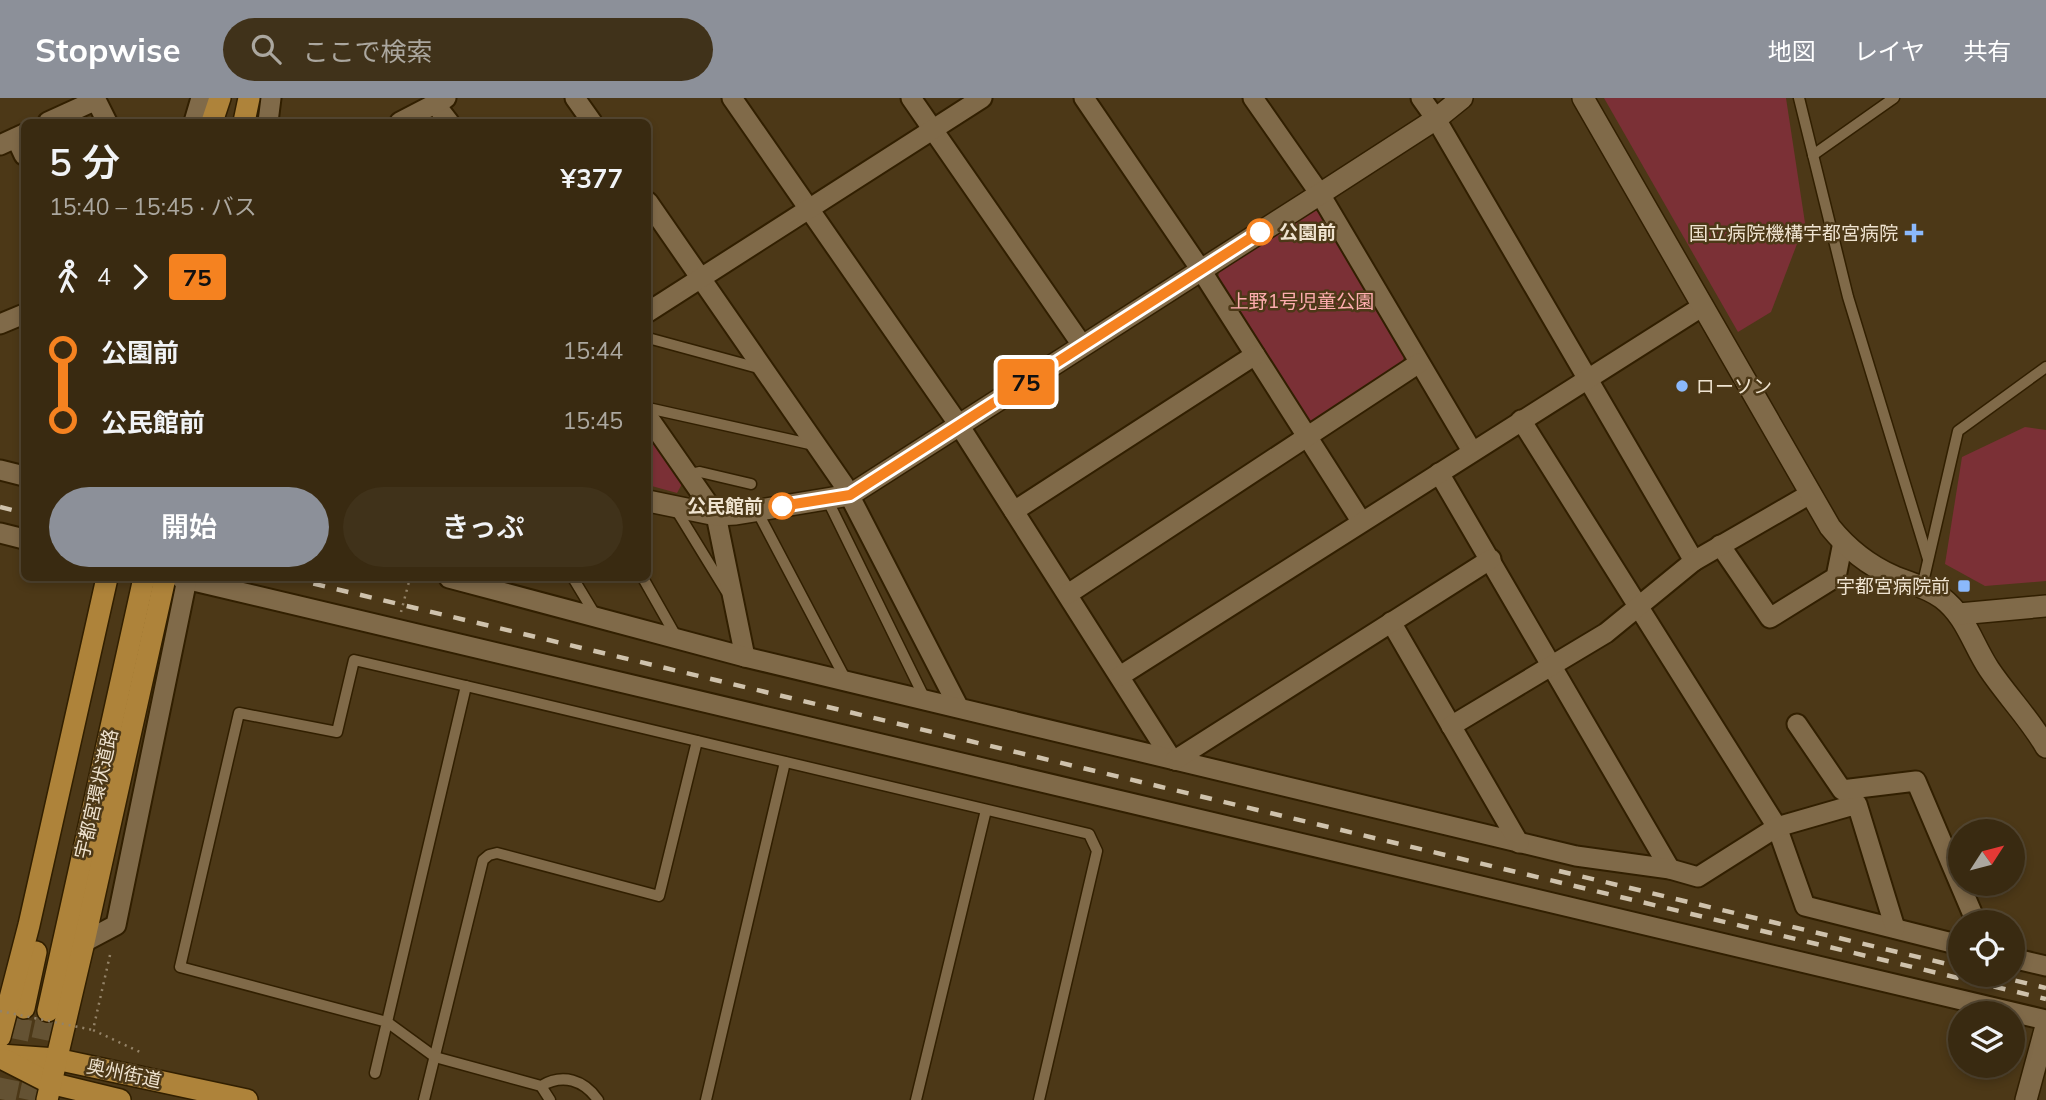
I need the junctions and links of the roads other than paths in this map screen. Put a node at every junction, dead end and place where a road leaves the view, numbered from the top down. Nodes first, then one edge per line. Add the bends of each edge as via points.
1 (201, 98) edge
2 (220, 98) edge
3 (229, 98) edge
4 (249, 98) edge
5 (271, 98) edge
6 (575, 98) edge
7 (732, 98) edge
8 (911, 98) edge
9 (982, 98) edge
10 (1084, 98) edge
11 (1253, 98) edge
12 (1421, 98) edge
13 (1462, 98) edge
14 (1583, 98) edge
15 (1799, 98) edge
16 (1894, 98) edge
17 (441, 101) edge
18 (55, 119) edge
19 (106, 119) edge
20 (195, 119) edge
21 (213, 119) edge
22 (224, 119) edge
23 (245, 119) edge
24 (268, 119) edge
25 (406, 119) edge
26 (448, 119) edge
27 (590, 119) edge
28 (1436, 119) junction
29 (932, 129) junction
30 (1813, 155) junction
31 (1320, 194) junction
32 (651, 206) edge
33 (809, 209) junction
34 (1201, 270) junction
35 (700, 278) junction
36 (1703, 306) junction
37 (651, 310) edge
38 (21, 315) edge
39 (0, 324) edge
40 (651, 339) edge
41 (1082, 345) junction
42 (1255, 355) junction
43 (1419, 363) junction
44 (2046, 368) edge
45 (764, 370) junction
46 (1587, 378) junction
47 (651, 409) edge
48 (1521, 420) junction
49 (651, 422) edge
50 (960, 425) junction
51 (1307, 437) junction
52 (817, 446) junction
53 (1472, 451) junction
54 (0, 470) edge
55 (1439, 473) junction
56 (21, 475) edge
57 (686, 475) junction
58 (751, 484) dead end
59 (1810, 494) junction
60 (850, 495) junction
61 (827, 498) junction
62 (651, 502) edge
63 (675, 508) junction
64 (757, 510) junction
65 (1014, 511) junction
66 (716, 514) junction
67 (1361, 521) junction
68 (0, 533) edge
69 (21, 538) edge
70 (1843, 542) junction
71 (1720, 545) junction
72 (1491, 559) junction
73 (1928, 559) junction
74 (1694, 561) junction
75 (106, 581) edge
76 (120, 581) edge
77 (143, 581) edge
78 (164, 581) edge
79 (183, 581) edge
80 (197, 581) edge
81 (460, 581) edge
82 (575, 581) edge
83 (645, 581) edge
84 (1922, 587) junction
85 (1068, 594) junction
86 (734, 605) junction
87 (2046, 606) edge
88 (1638, 607) junction
89 (1959, 614) junction
90 (597, 617) junction
91 (1391, 622) junction
92 (678, 639) junction
93 (745, 657) junction
94 (1552, 665) junction
95 (1120, 676) junction
96 (846, 681) junction
97 (466, 686) junction
98 (925, 699) junction
99 (958, 706) junction
100 (1797, 724) dead end
101 (1451, 726) junction
102 (698, 741) junction
103 (2046, 747) edge
104 (1175, 760) junction
105 (785, 762) junction
106 (986, 810) junction
107 (1777, 827) junction
108 (1519, 843) junction
109 (1670, 869) junction
110 (1971, 910) edge
111 (1895, 928) junction
112 (1948, 942) edge
113 (84, 943) junction
114 (2025, 961) edge
115 (2046, 966) edge
116 (24, 1008) tunnel mouth
117 (48, 1011) tunnel mouth
118 (2046, 1020) edge
119 (387, 1022) junction
120 (2046, 1026) edge
121 (0, 1037) edge
122 (0, 1056) edge
123 (435, 1057) junction
124 (56, 1059) junction
125 (376, 1073) dead end
126 (541, 1086) junction
127 (49, 1092) edge
128 (120, 1100) edge
129 (247, 1100) edge
130 (424, 1100) edge
131 (550, 1100) edge
132 (598, 1100) edge
133 (706, 1100) edge
134 (916, 1100) edge
135 (1039, 1100) edge
136 (2026, 1100) edge

1 - 20 street
2 - 21 highway
3 - 22 highway
4 - 23 highway
5 - 24 street
6 - 27 street
7 - 33 street
8 - 29 street
9 - 29 street
10 - 34 street
11 - 31 street
12 - 28 street
13 - 28 street
14 - 36 street
15 - 30 lane
16 - 30 lane
17 - 25 street
17 - 26 street
18 - 19 street via 96,100
28 - 31 street
28 - 46 street
29 - 33 street
29 - 41 street
30 - 73 lane via 1848,297
31 - 34 street
31 - 43 street
32 - 35 street
33 - 35 street
33 - 50 street
34 - 41 street
34 - 42 street
35 - 37 street
35 - 45 street
36 - 46 street
36 - 59 street
38 - 39 street
40 - 45 lane
41 - 50 street
42 - 51 street
42 - 65 street
43 - 51 street
43 - 53 street
44 - 73 lane via 1958,430
45 - 52 street
46 - 48 street
46 - 74 street
47 - 52 lane
48 - 53 street
48 - 88 street
49 - 57 street
50 - 60 street
50 - 65 street
51 - 67 street
51 - 85 street
52 - 60 street
53 - 55 street
54 - 56 street
55 - 67 street
55 - 72 street
57 - 58 lane via 700,472
57 - 66 street
59 - 70 street
59 - 71 street
60 - 61 street
60 - 99 street
61 - 64 street
61 - 98 lane
62 - 63 street
63 - 66 street
63 - 86 lane
64 - 66 street
64 - 96 lane
65 - 85 street
66 - 86 street
67 - 95 street
68 - 69 street
70 - 71 street via 1836,577 1770,618
70 - 84 street via 1891,575
71 - 74 street
72 - 91 street
72 - 94 street
73 - 84 lane
74 - 88 street
75 - 121 highway
76 - 116 highway, 宇都宮環状道路
77 - 117 highway, 宇都宮環状道路
78 - 113 highway
79 - 113 street via 116,925
80 - 118 street
81 - 90 street
82 - 90 lane
83 - 92 lane
84 - 89 street
85 - 95 street
86 - 93 street
87 - 89 street
88 - 94 street via 1606,633
88 - 107 street
89 - 103 street via 1989,669
90 - 92 street
91 - 101 street
91 - 104 street
92 - 93 street
93 - 96 street
94 - 101 street
94 - 109 street
95 - 104 street
96 - 98 street
97 - 102 lane
97 - 119 lane
97 - 119 lane via 354,660 337,732 239,713 180,967
98 - 99 street
99 - 104 street
100 - 110 street via 1842,790 1916,781
101 - 108 street
102 - 105 lane
102 - 123 lane via 659,896 497,853 483,860
104 - 108 street
105 - 106 lane
105 - 133 lane
106 - 134 lane
106 - 135 lane via 1089,834 1097,851
107 - 109 street via 1698,877
107 - 111 street via 1805,906
107 - 111 street via 1857,804
108 - 109 street
111 - 112 street
113 - 124 highway
114 - 115 street
119 - 123 lane
119 - 125 lane
120 - 136 street
122 - 124 highway, 奥州街道
122 - 127 highway, 奥州街道
123 - 126 lane
123 - 130 lane
124 - 127 highway
124 - 129 highway, 奥州街道
126 - 131 lane
126 - 132 lane via 554,1079 573,1079
127 - 128 highway, 奥州街道

